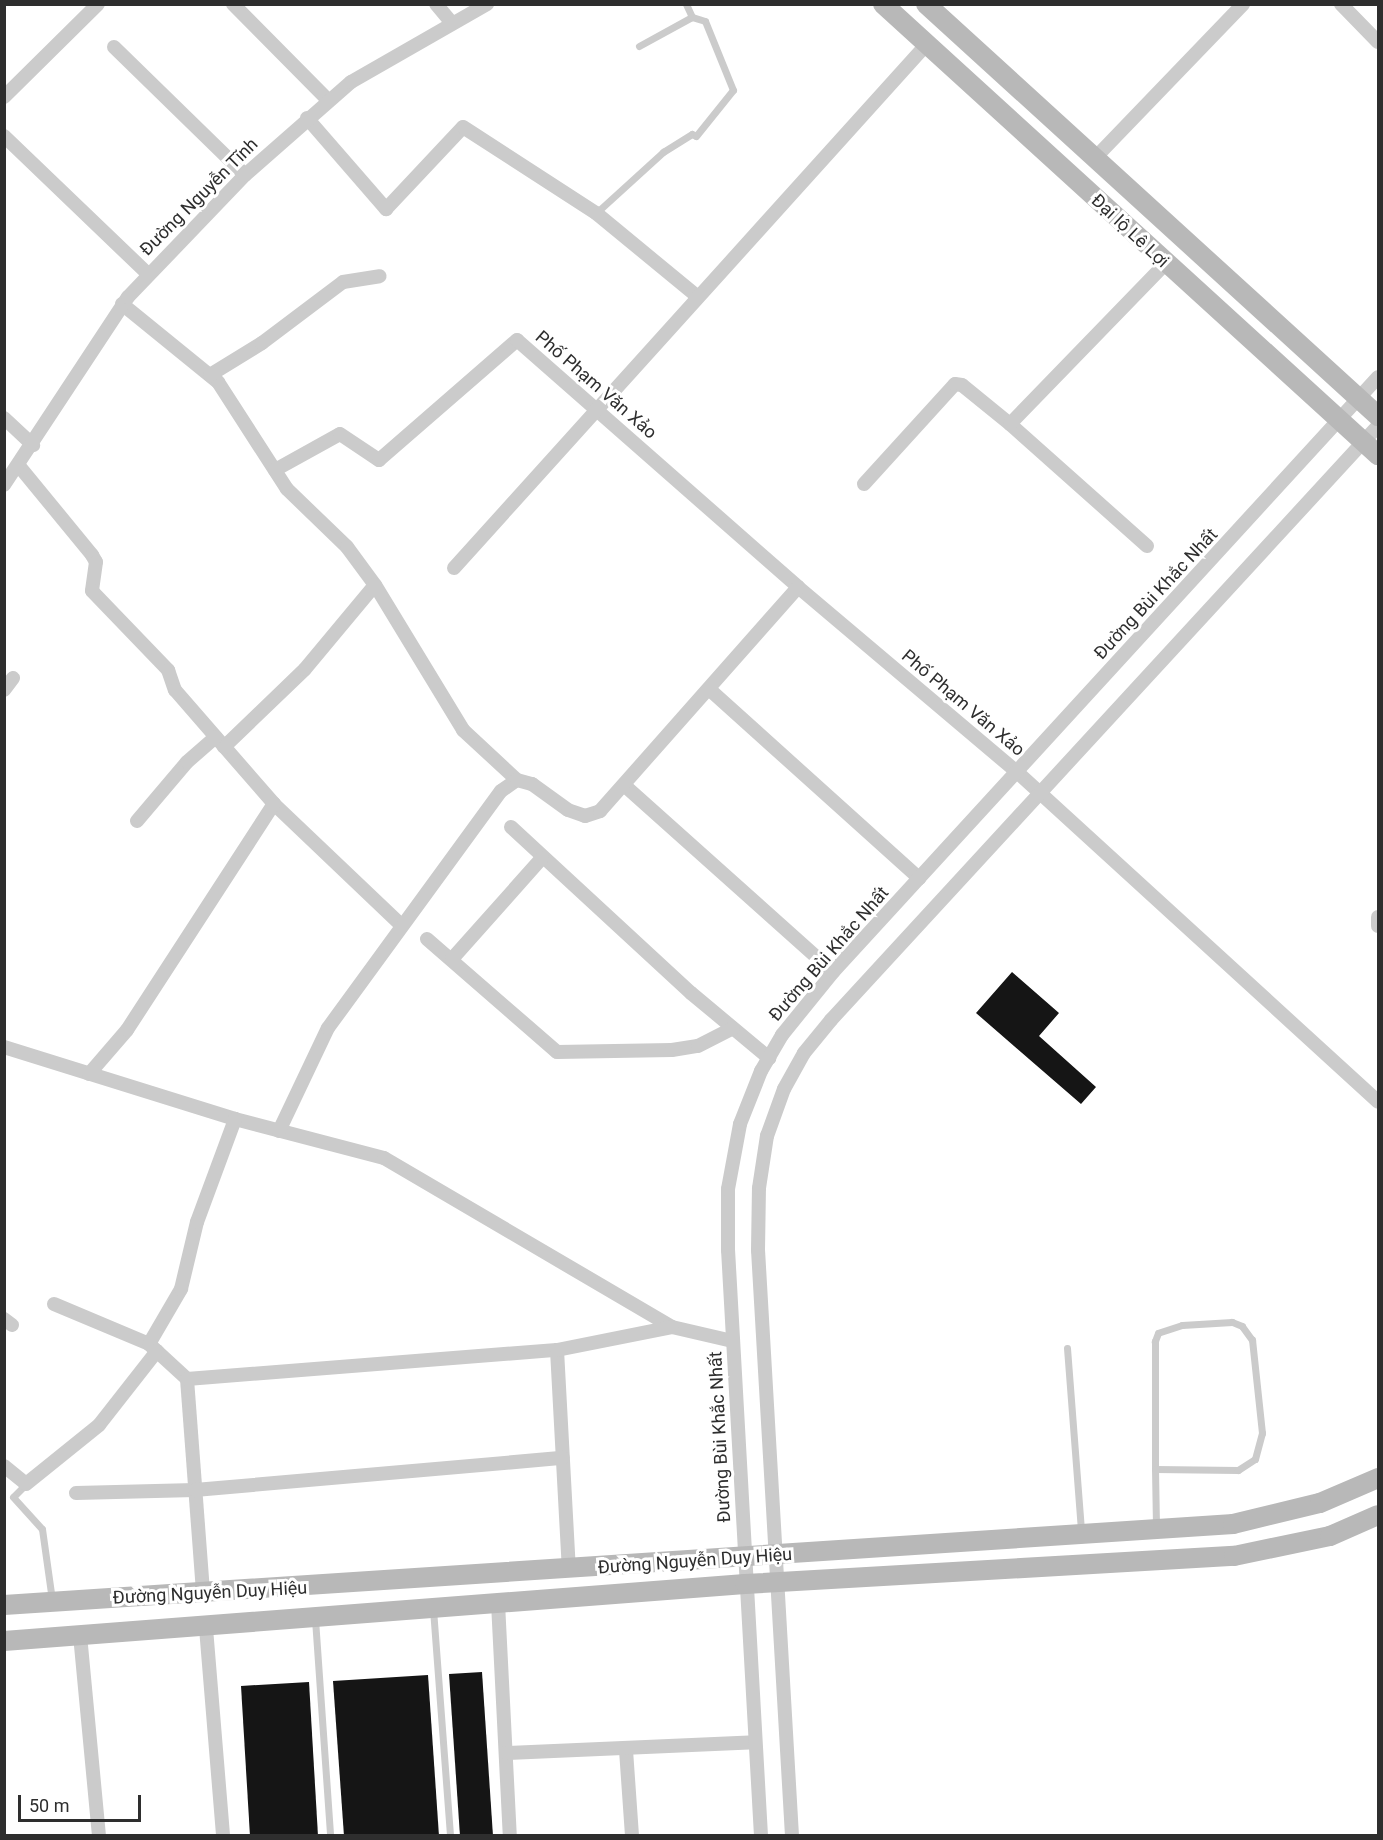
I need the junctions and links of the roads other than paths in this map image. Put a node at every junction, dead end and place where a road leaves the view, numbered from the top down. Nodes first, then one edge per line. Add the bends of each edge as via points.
1 (98, 4) edge
2 (233, 4) edge
3 (436, 4) edge
4 (487, 4) edge
5 (686, 4) edge
6 (883, 4) edge
7 (926, 4) edge
8 (1243, 4) edge
9 (1341, 4) edge
10 (692, 17) junction
11 (452, 23) junction
12 (1378, 42) edge
13 (927, 44) junction
14 (639, 46) dead end
15 (114, 47) dead end
16 (4, 97) edge
17 (327, 99) junction
18 (307, 117) junction
19 (4, 136) edge
20 (1095, 158) junction
21 (244, 175) junction
22 (596, 213) junction
23 (1165, 264) junction
24 (147, 273) junction
25 (380, 276) dead end
26 (698, 297) junction
27 (122, 304) junction
28 (210, 375) junction
29 (1378, 377) edge
30 (1359, 398) junction
31 (596, 409) junction
32 (1378, 416) edge
33 (4, 418) edge
34 (1340, 420) junction
35 (1010, 424) junction
36 (1378, 426) edge
37 (1363, 442) junction
38 (33, 445) junction
39 (1378, 455) edge
40 (19, 466) junction
41 (274, 470) junction
42 (864, 484) dead end
43 (4, 485) edge
44 (1147, 546) dead end
45 (454, 568) dead end
46 (375, 585) junction
47 (798, 587) junction
48 (14, 678) dead end
49 (709, 689) junction
50 (4, 690) edge
51 (220, 742) junction
52 (1017, 772) junction
53 (517, 780) junction
54 (624, 785) junction
55 (1040, 792) junction
56 (274, 804) junction
57 (137, 821) dead end
58 (511, 827) dead end
59 (542, 858) junction
60 (919, 878) junction
61 (1378, 917) edge
62 (401, 925) junction
63 (1378, 926) edge
64 (427, 939) dead end
65 (452, 959) junction
66 (833, 972) junction
67 (733, 1028) junction
68 (4, 1047) edge
69 (769, 1058) junction
70 (89, 1074) junction
71 (1378, 1102) edge
72 (235, 1119) junction
73 (279, 1131) junction
74 (54, 1304) dead end
75 (672, 1328) junction
76 (732, 1341) junction
77 (153, 1348) junction
78 (1067, 1348) dead end
79 (557, 1350) junction
80 (187, 1379) junction
81 (563, 1458) junction
82 (4, 1466) edge
83 (1155, 1469) junction
84 (1378, 1478) edge
85 (26, 1484) junction
86 (195, 1490) junction
87 (76, 1493) dead end
88 (1378, 1515) edge
89 (1156, 1529) junction
90 (1081, 1534) junction
91 (776, 1557) junction
92 (744, 1558) junction
93 (569, 1569) junction
94 (777, 1583) junction
95 (746, 1584) junction
96 (203, 1594) junction
97 (52, 1602) junction
98 (498, 1604) junction
99 (4, 1605) edge
100 (433, 1609) junction
101 (315, 1619) junction
102 (206, 1628) junction
103 (80, 1635) junction
104 (4, 1641) edge
105 (755, 1742) junction
106 (626, 1750) junction
107 (506, 1753) junction
108 (99, 1836) edge
109 (224, 1836) edge
110 (330, 1836) edge
111 (450, 1836) edge
112 (510, 1836) edge
113 (632, 1836) edge
114 (762, 1836) edge
115 (792, 1836) edge

1 - 16 street
2 - 17 street
3 - 11 street
4 - 11 street, Đường Nguyễn Tĩnh
5 - 10 lane
6 - 13 street, Đại lộ Lê Lợi
7 - 20 street, Đại lộ Lê Lợi
8 - 20 street
9 - 12 street
10 - 14 lane
10 - 22 lane via 705,21 732,81 729,98 696,136 692,134 663,152
11 - 17 street, Đường Nguyễn Tĩnh
13 - 23 street, Đại lộ Lê Lợi
13 - 26 street
15 - 21 street
17 - 18 street, Đường Nguyễn Tĩnh
18 - 21 street, Đường Nguyễn Tĩnh
18 - 22 street via 386,209 463,127
19 - 24 street
20 - 30 street, Đại lộ Lê Lợi
21 - 24 street, Đường Nguyễn Tĩnh
22 - 26 street
23 - 34 street, Đại lộ Lê Lợi
23 - 35 street
24 - 27 street, Đường Nguyễn Tĩnh
25 - 28 street via 343,282 262,343
26 - 31 street
27 - 28 street
27 - 38 street, Đường Nguyễn Tĩnh
28 - 41 street
29 - 30 street, Đường Bùi Khắc Nhất
30 - 32 street, Đại lộ Lê Lợi
30 - 34 street, Đường Bùi Khắc Nhất
31 - 41 street, Phố Phạm Văn Xảo via 517,340 379,460 340,434
31 - 45 street
31 - 47 street, Phố Phạm Văn Xảo
33 - 38 street
34 - 37 street, Đại lộ Lê Lợi
34 - 52 street, Đường Bùi Khắc Nhất
35 - 42 street via 962,385 955,384
35 - 44 street
36 - 37 street
37 - 39 street, Đại lộ Lê Lợi
37 - 55 street
38 - 40 street, Đường Nguyễn Tĩnh
40 - 43 street, Đường Nguyễn Tĩnh
40 - 51 street via 92,555 96,562 92,591 168,669 175,690
41 - 46 street via 297,500 347,547
46 - 51 street via 305,669
46 - 53 street via 463,730
47 - 49 street
47 - 52 street, Phố Phạm Văn Xảo
48 - 50 street
49 - 54 street
49 - 60 street
51 - 56 street
51 - 57 street via 187,762
52 - 55 street, Phố Phạm Văn Xảo
52 - 60 street, Đường Bùi Khắc Nhất
53 - 54 street via 532,784 568,810 585,816 600,811
53 - 62 street via 501,791
54 - 66 street
55 - 71 street, Phố Phạm Văn Xảo
55 - 91 street via 804,1053 767,1136 759,1188 758,1250
56 - 62 street
56 - 70 street via 127,1030
58 - 59 street
59 - 65 street
59 - 67 street
60 - 66 street, Đường Bùi Khắc Nhất
61 - 63 street
62 - 73 street via 328,1028
64 - 65 street
65 - 67 street via 557,1052 672,1050 698,1046
66 - 69 street, Đường Bùi Khắc Nhất via 782,1035
67 - 69 street
68 - 70 street
69 - 76 street, Đường Bùi Khắc Nhất via 740,1124 728,1189
70 - 72 street
72 - 73 street
72 - 77 street via 197,1222 181,1289
73 - 75 street via 403,1167
74 - 77 street
75 - 76 street
75 - 79 street
76 - 92 street, Đường Bùi Khắc Nhất
77 - 80 street
77 - 85 street via 99,1425
78 - 90 lane
79 - 80 street
79 - 81 street
80 - 86 street
81 - 86 street
81 - 93 street
82 - 85 street
83 - 83 lane via 1238,1470 1255,1459 1262,1433 1252,1340 1242,1326 1232,1322 1182,1325 1158,1333
83 - 89 lane
84 - 89 street, Đường Nguyễn Duy Hiệu via 1320,1503 1233,1524
85 - 97 lane via 13,1497 42,1529
86 - 87 street
86 - 96 street
88 - 94 street, Đường Nguyễn Duy Hiệu via 1330,1536 1234,1556
89 - 90 street, Đường Nguyễn Duy Hiệu
90 - 91 street, Đường Nguyễn Duy Hiệu
91 - 92 street, Đường Nguyễn Duy Hiệu
91 - 94 street
92 - 93 street, Đường Nguyễn Duy Hiệu
92 - 95 street, Đường Bùi Khắc Nhất
93 - 96 street, Đường Nguyễn Duy Hiệu
94 - 95 street, Đường Nguyễn Duy Hiệu
94 - 115 street
95 - 98 street, Đường Nguyễn Duy Hiệu
95 - 105 street, Đường Bùi Khắc Nhất
96 - 97 street, Đường Nguyễn Duy Hiệu
96 - 102 street
97 - 99 street, Đường Nguyễn Duy Hiệu
98 - 100 street, Đường Nguyễn Duy Hiệu
98 - 107 street
100 - 101 street, Đường Nguyễn Duy Hiệu
100 - 111 lane
101 - 102 street, Đường Nguyễn Duy Hiệu
101 - 110 lane
102 - 103 street, Đường Nguyễn Duy Hiệu
102 - 109 street
103 - 104 street, Đường Nguyễn Duy Hiệu
103 - 108 street
105 - 106 street
105 - 114 street, Đường Bùi Khắc Nhất
106 - 107 street
106 - 113 street
107 - 112 street

